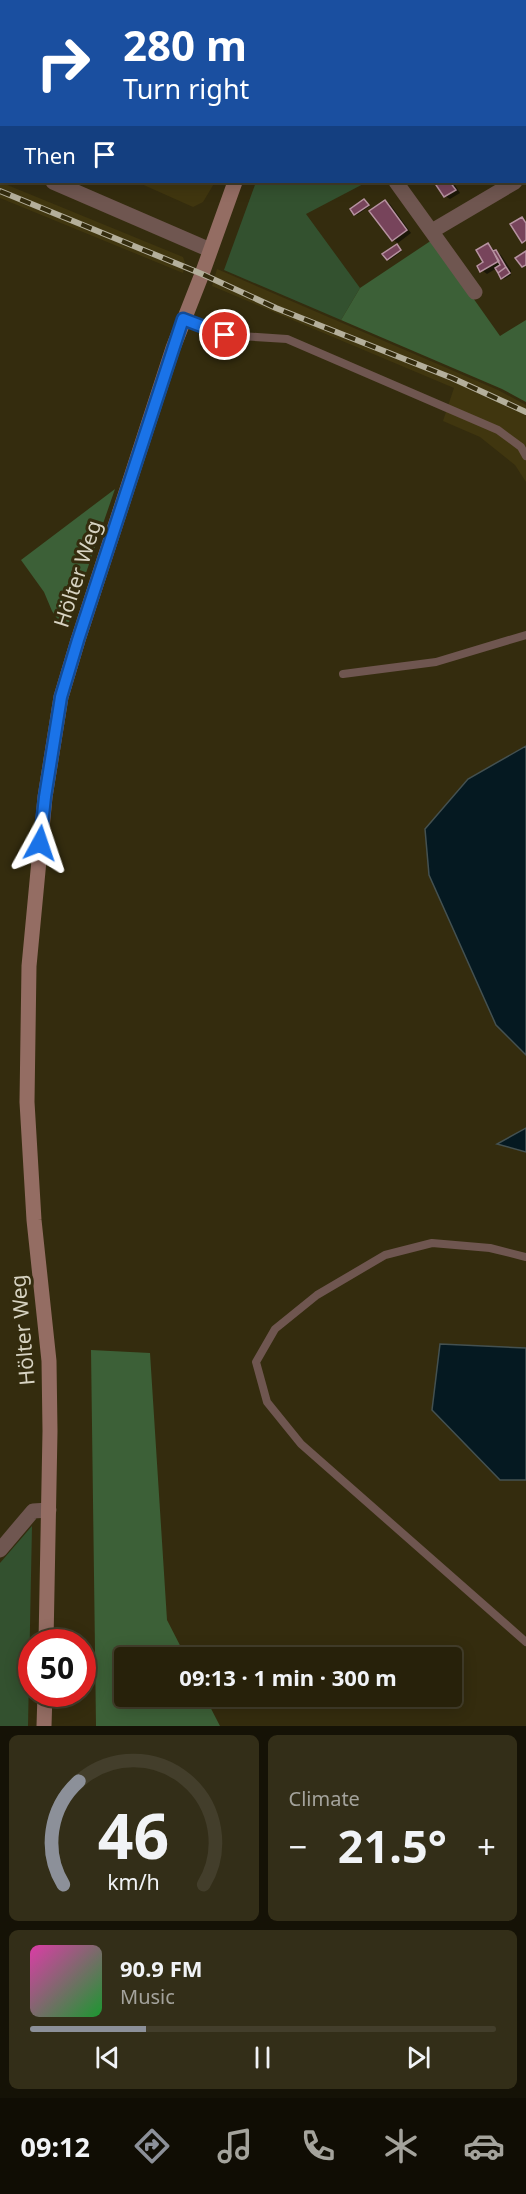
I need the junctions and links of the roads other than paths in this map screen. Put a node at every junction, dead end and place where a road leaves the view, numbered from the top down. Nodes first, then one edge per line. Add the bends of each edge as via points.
1 (55, 183) edge
2 (235, 183) edge
3 (397, 183) edge
4 (513, 183) edge
5 (432, 231) junction
6 (210, 250) junction
7 (475, 292) dead end
8 (183, 319) junction
9 (524, 447) edge
10 (526, 456) edge
11 (526, 635) edge
12 (342, 674) dead end
13 (526, 1257) edge
14 (49, 1510) junction
15 (0, 1550) edge
16 (46, 1629) edge
17 (526, 1642) edge
18 (45, 1707) edge
19 (44, 1726) edge

1 - 6 street
2 - 6 main road, Hölter Weg
3 - 5 street
4 - 5 street
5 - 7 street
6 - 8 main road, Hölter Weg
8 - 9 lane via 225,335 287,339 498,430
8 - 14 main road, Hölter Weg via 61,697 45,797 29,966 27,1102 34,1220 49,1361
9 - 10 lane
11 - 12 lane via 436,662
13 - 17 lane via 490,1248 432,1244 385,1255 317,1295 275,1329 256,1362 267,1402 301,1444
14 - 15 street via 33,1511
14 - 16 main road, Hölter Weg
18 - 19 main road

